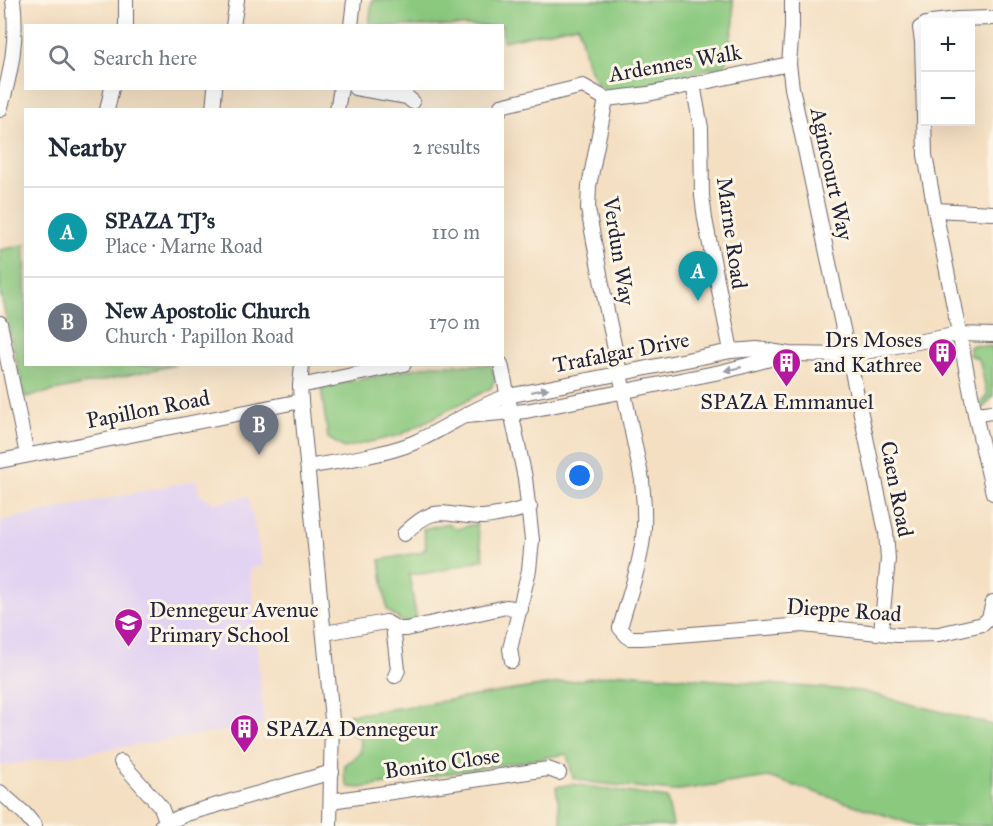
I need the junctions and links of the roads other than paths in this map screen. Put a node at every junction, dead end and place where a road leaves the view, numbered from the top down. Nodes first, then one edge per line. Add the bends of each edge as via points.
1 (13, 0) edge
2 (126, 0) edge
3 (237, 0) edge
4 (354, 0) edge
5 (792, 0) edge
6 (975, 18) edge
7 (993, 18) edge
8 (126, 24) edge
9 (233, 24) edge
10 (351, 24) edge
11 (789, 64) junction
12 (922, 72) edge
13 (693, 84) junction
14 (112, 90) edge
15 (215, 90) edge
16 (340, 90) edge
17 (367, 90) edge
18 (606, 99) junction
19 (413, 102) dead end
20 (107, 108) edge
21 (213, 108) edge
22 (337, 108) edge
23 (501, 108) edge
24 (0, 111) edge
25 (935, 210) junction
26 (993, 213) edge
27 (0, 323) edge
28 (959, 334) junction
29 (993, 335) edge
30 (730, 351) junction
31 (789, 354) junction
32 (849, 355) junction
33 (302, 366) edge
34 (395, 366) edge
35 (501, 366) edge
36 (620, 373) junction
37 (300, 386) junction
38 (623, 391) junction
39 (508, 396) junction
40 (301, 401) junction
41 (993, 412) edge
42 (511, 413) junction
43 (975, 414) junction
44 (466, 416) junction
45 (27, 455) junction
46 (2, 460) edge
47 (308, 467) junction
48 (993, 493) edge
49 (530, 507) junction
50 (405, 534) dead end
51 (993, 603) edge
52 (521, 609) junction
53 (393, 626) junction
54 (880, 632) junction
55 (325, 633) junction
56 (629, 638) joint
57 (512, 661) dead end
58 (394, 676) dead end
59 (121, 762) dead end
60 (332, 772) junction
61 (559, 773) dead end
62 (0, 792) edge
63 (331, 801) junction
64 (165, 825) edge
65 (35, 826) edge
66 (330, 826) edge

1 - 24 street via 11,69
2 - 8 street
3 - 9 street
4 - 10 street
5 - 11 street, Agincourt Way
6 - 7 street
11 - 13 street, Ardennes Walk
11 - 32 street, Agincourt Way
12 - 25 street via 923,136
13 - 18 street, Ardennes Walk
13 - 30 street, Marne Road via 702,128 705,219
14 - 20 street
15 - 21 street
16 - 22 street
17 - 19 street via 407,97
18 - 23 street, Ardennes Walk via 583,86
18 - 36 street, Verdun Way via 588,209
25 - 26 street
25 - 28 street
27 - 45 street
28 - 29 street, Trafalgar Drive
28 - 32 street, Trafalgar Drive
28 - 43 street
30 - 31 street, Trafalgar Drive
30 - 36 street, Trafalgar Drive
31 - 32 street, Trafalgar Drive
31 -> 38 street, Trafalgar Drive
32 - 54 street, Caen Road via 886,532 888,559
33 - 37 street
34 - 37 street
35 - 39 street
36 - 38 street, Verdun Way
39 -> 36 street, Trafalgar Drive
37 - 40 street
38 - 42 street, Trafalgar Drive
38 - 56 street, Verdun Way via 644,502 639,559 620,628
39 - 42 street
39 - 44 street, Trafalgar Drive via 480,406
40 - 45 street, Papillon Road
40 - 47 street
41 - 43 street
42 - 44 street, Trafalgar Drive
42 - 49 street
43 - 48 street
44 - 47 street, Trafalgar Drive via 404,446
45 - 46 street, Papillon Road
47 - 55 street
49 - 50 street via 487,517 437,514 419,520
49 - 52 street via 532,540
51 - 54 street, Dieppe Road via 983,624 956,631 921,636
52 - 53 street via 506,607 406,629
52 - 57 street via 510,649
53 - 55 street via 386,622
53 - 58 street via 398,670
54 - 56 street, Dieppe Road via 788,625
55 - 60 street
59 - 64 street via 161,807
60 - 63 street
60 - 64 street via 186,814
61 - 63 street, Bonito Close via 548,769
62 - 65 street
63 - 66 street

